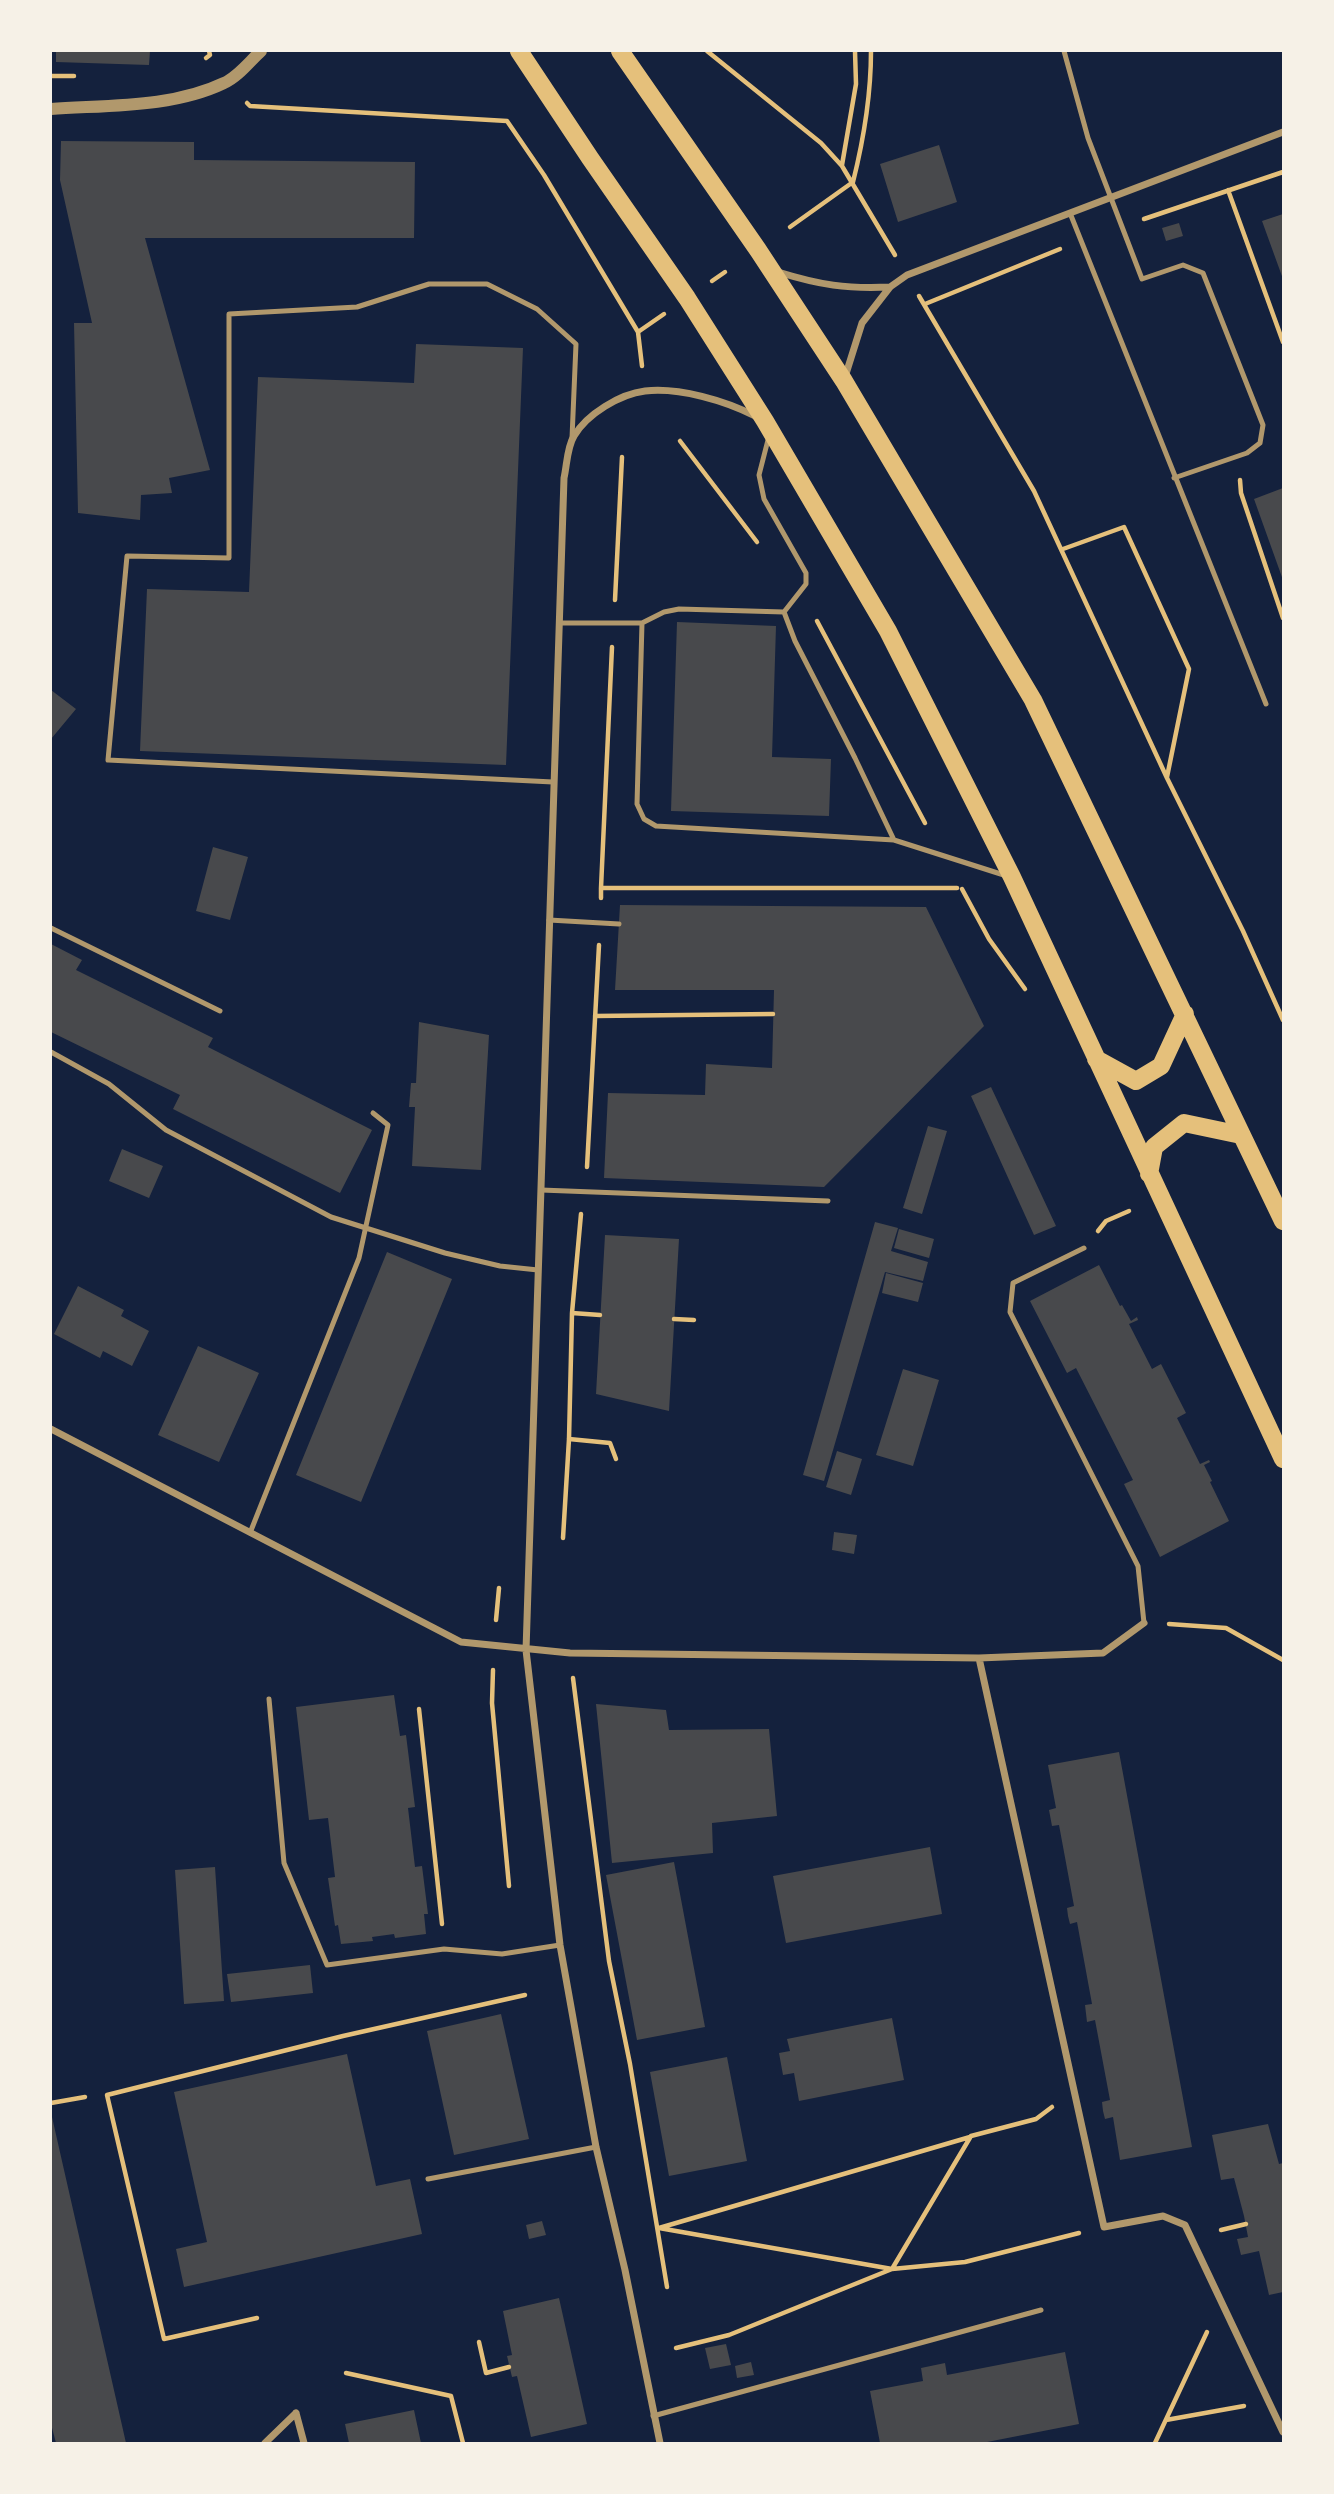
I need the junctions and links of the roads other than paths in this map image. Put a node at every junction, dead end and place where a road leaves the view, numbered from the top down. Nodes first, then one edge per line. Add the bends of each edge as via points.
1 (261, 51) edge
2 (519, 51) edge
3 (620, 51) edge
4 (1064, 51) edge
5 (51, 109) edge
6 (1283, 132) edge
7 (1111, 198) junction
8 (1070, 213) junction
9 (770, 270) junction
10 (890, 287) junction
11 (844, 381) junction
12 (768, 425) junction
13 (572, 438) junction
14 (1174, 478) junction
15 (784, 612) junction
16 (561, 623) junction
17 (642, 623) junction
18 (1266, 704) dead end
19 (553, 782) junction
20 (894, 840) junction
21 (1012, 877) junction
22 (549, 920) junction
23 (619, 924) dead end
24 (51, 928) edge
25 (220, 1011) dead end
26 (1185, 1014) junction
27 (51, 1052) edge
28 (1096, 1059) junction
29 (373, 1113) dead end
30 (1241, 1135) junction
31 (1149, 1174) junction
32 (541, 1190) junction
33 (828, 1201) dead end
34 (1283, 1221) edge
35 (366, 1228) junction
36 (1084, 1248) dead end
37 (538, 1270) junction
38 (51, 1429) edge
39 (1283, 1460) edge
40 (250, 1533) junction
41 (1144, 1623) joint
42 (526, 1650) junction
43 (979, 1658) junction
44 (269, 1699) dead end
45 (560, 1945) junction
46 (596, 2147) junction
47 (428, 2179) dead end
48 (1041, 2311) dead end
49 (653, 2416) junction
50 (1283, 2432) edge
51 (265, 2443) edge
52 (304, 2443) edge
53 (660, 2443) edge

1 - 5 street via 227,82 193,95
2 - 12 main road via 680,303
3 - 9 main road
4 - 7 lane via 1088,138
6 - 7 street
7 - 8 street
7 - 14 lane via 1142,279 1183,265 1203,273 1263,425 1260,443 1247,453
8 - 10 street via 907,275
8 - 14 lane
9 - 10 street via 818,285
9 - 11 main road
10 - 11 street via 862,323
11 - 26 main road via 1033,700
12 - 13 street via 724,402 645,391 602,409
12 - 15 lane via 759,475 764,499 806,573 806,584
12 - 21 main road via 888,631
13 - 16 street via 564,478
13 - 19 lane via 576,344 537,309 487,284 429,284 356,307 229,314 229,558 127,556 108,760
14 - 18 lane
15 - 17 lane via 679,609
15 - 20 lane
16 - 17 lane
16 - 19 street
17 - 20 lane via 637,804 644,818 656,826
19 - 22 street
20 - 21 lane
21 - 28 main road
22 - 23 lane
22 - 32 street
24 - 25 lane
26 - 28 main road via 1161,1066 1136,1081
26 - 30 main road
27 - 35 lane via 109,1084 178,1137 331,1217
28 - 31 main road
29 - 35 lane via 388,1125
30 - 31 main road via 1184,1123 1154,1147
30 - 34 main road
31 - 39 main road
32 - 33 lane
32 - 37 street
35 - 37 lane via 445,1253
35 - 40 lane via 351,1280
36 - 41 lane via 1013,1283 1010,1311 1138,1566
37 - 42 street
38 - 40 street
40 - 42 street via 461,1642
41 - 43 street via 1103,1653
42 - 43 street
42 - 45 street
43 - 50 street via 1104,2227 1163,2216 1185,2225
44 - 45 lane via 284,1863 327,1965 444,1949 502,1954
45 - 46 street
46 - 47 lane
46 - 49 street
48 - 49 lane
49 - 53 street
51 - 52 street via 296,2413

